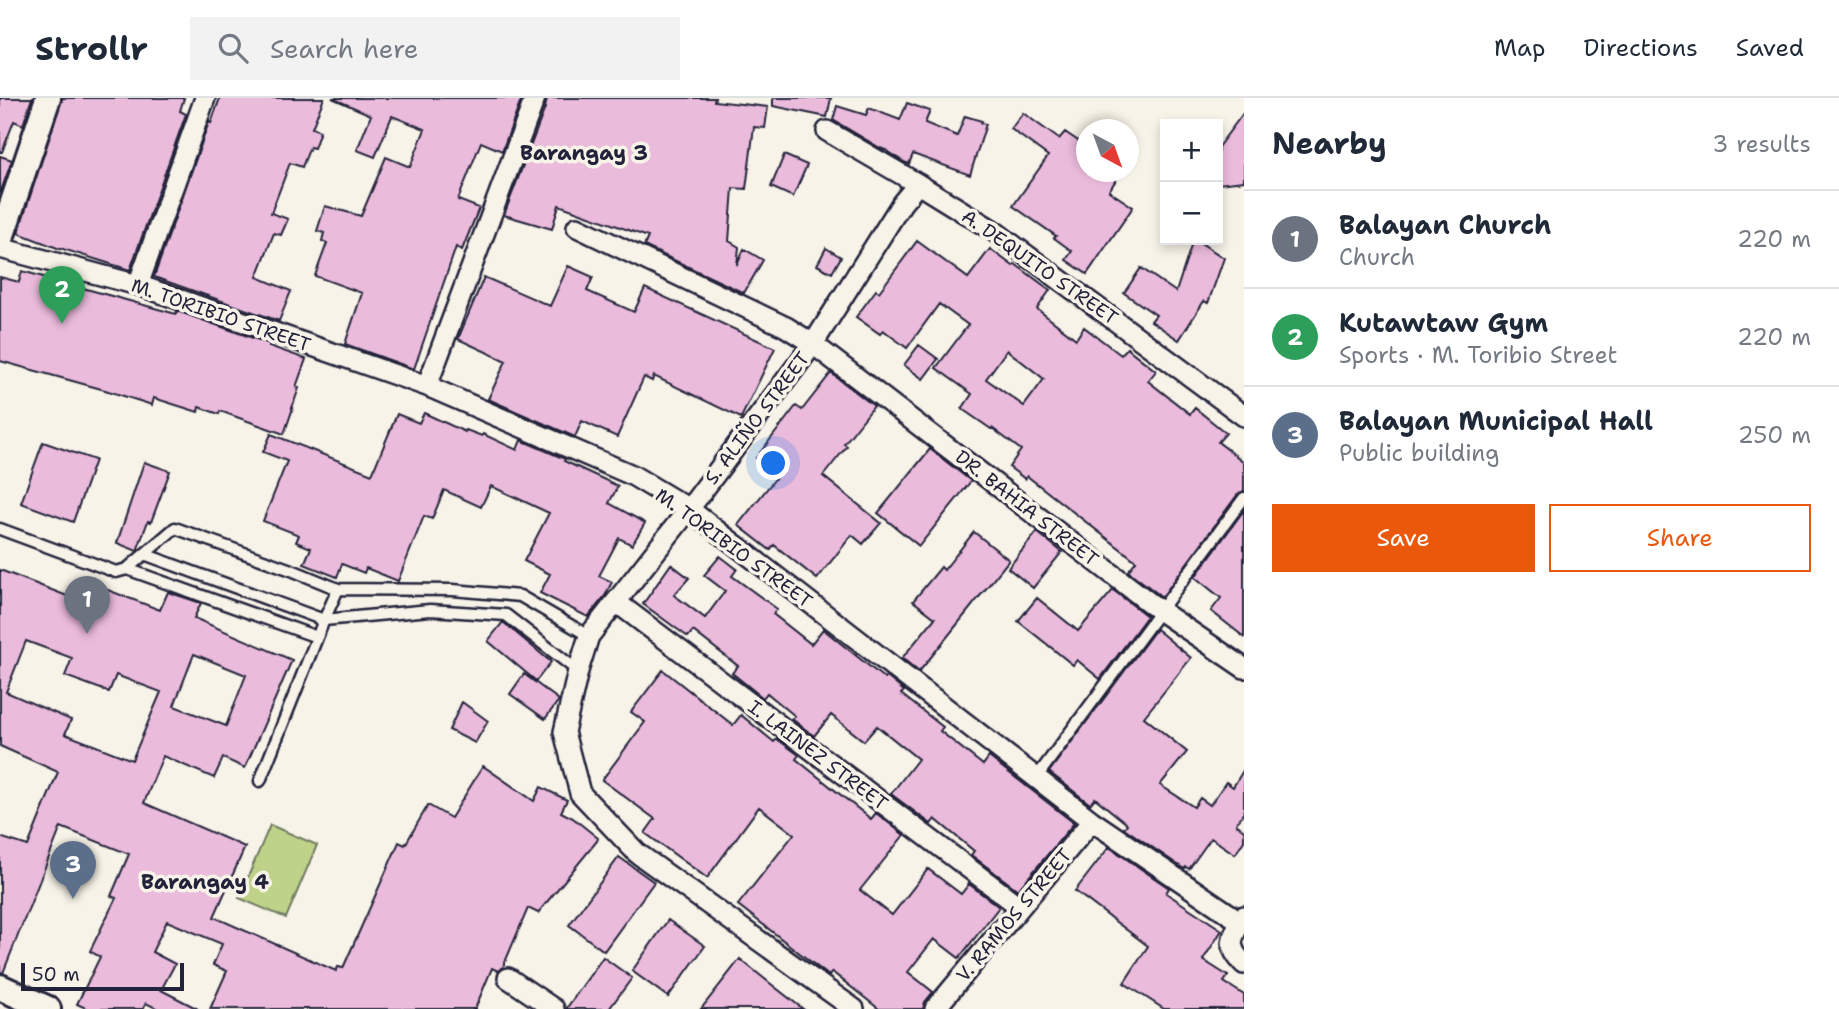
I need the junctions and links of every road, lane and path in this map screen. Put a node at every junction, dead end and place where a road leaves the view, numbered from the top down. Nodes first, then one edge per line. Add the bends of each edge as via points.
1 (48, 98) edge
2 (205, 98) edge
3 (535, 98) edge
4 (827, 131) dead end
5 (918, 184) junction
6 (577, 227) dead end
7 (0, 241) edge
8 (0, 248) edge
9 (138, 285) junction
10 (813, 344) junction
11 (427, 386) junction
12 (1244, 416) edge
13 (1244, 498) edge
14 (689, 509) junction
15 (0, 529) edge
16 (144, 554) junction
17 (127, 569) junction
18 (338, 589) junction
19 (616, 602) junction
20 (1159, 610) junction
21 (324, 620) junction
22 (589, 636) junction
23 (317, 637) junction
24 (1244, 668) edge
25 (578, 671) junction
26 (1036, 778) junction
27 (261, 781) dead end
28 (1092, 821) junction
29 (1020, 907) junction
30 (1242, 919) edge
31 (1244, 964) edge
32 (508, 978) dead end
33 (0, 987) edge
34 (48, 1009) edge
35 (554, 1009) edge
36 (854, 1009) edge
37 (935, 1009) edge

1 - 7 street
2 - 9 street
3 - 11 street
4 - 5 street, A. DEQUITO STREET
5 - 10 street, S. ALIÑO STREET
5 - 12 street, A. DEQUITO STREET via 994,231
6 - 10 street, DR. BAHIA STREET
8 - 9 street, M. TORIBIO STREET
9 - 11 street, M. TORIBIO STREET
10 - 14 street, S. ALIÑO STREET
10 - 20 street, DR. BAHIA STREET
11 - 14 street, M. TORIBIO STREET via 632,475
13 - 20 lane
14 - 19 street, S. ALIÑO STREET
14 - 26 street, M. TORIBIO STREET
15 - 17 lane via 116,572
16 - 17 lane
16 - 18 lane via 175,528
16 - 21 lane
17 - 23 lane
18 - 21 lane
18 - 22 lane via 520,596
19 - 22 street, S. ALIÑO STREET
19 - 29 street, I. LAINEZ STREET
20 - 24 street, DR. BAHIA STREET
20 - 26 lane
21 - 23 lane
21 - 25 lane via 430,610 506,615
22 - 25 street, S. ALIÑO STREET
23 - 27 lane
25 - 36 street, S. ALIÑO STREET via 564,732 580,793 637,852
26 - 28 street, M. TORIBIO STREET
28 - 29 street, V. RAMOS STREET
28 - 30 street, M. TORIBIO STREET
29 - 37 street, V. RAMOS STREET
30 - 31 street via 1231,946
32 - 35 street
33 - 34 street

